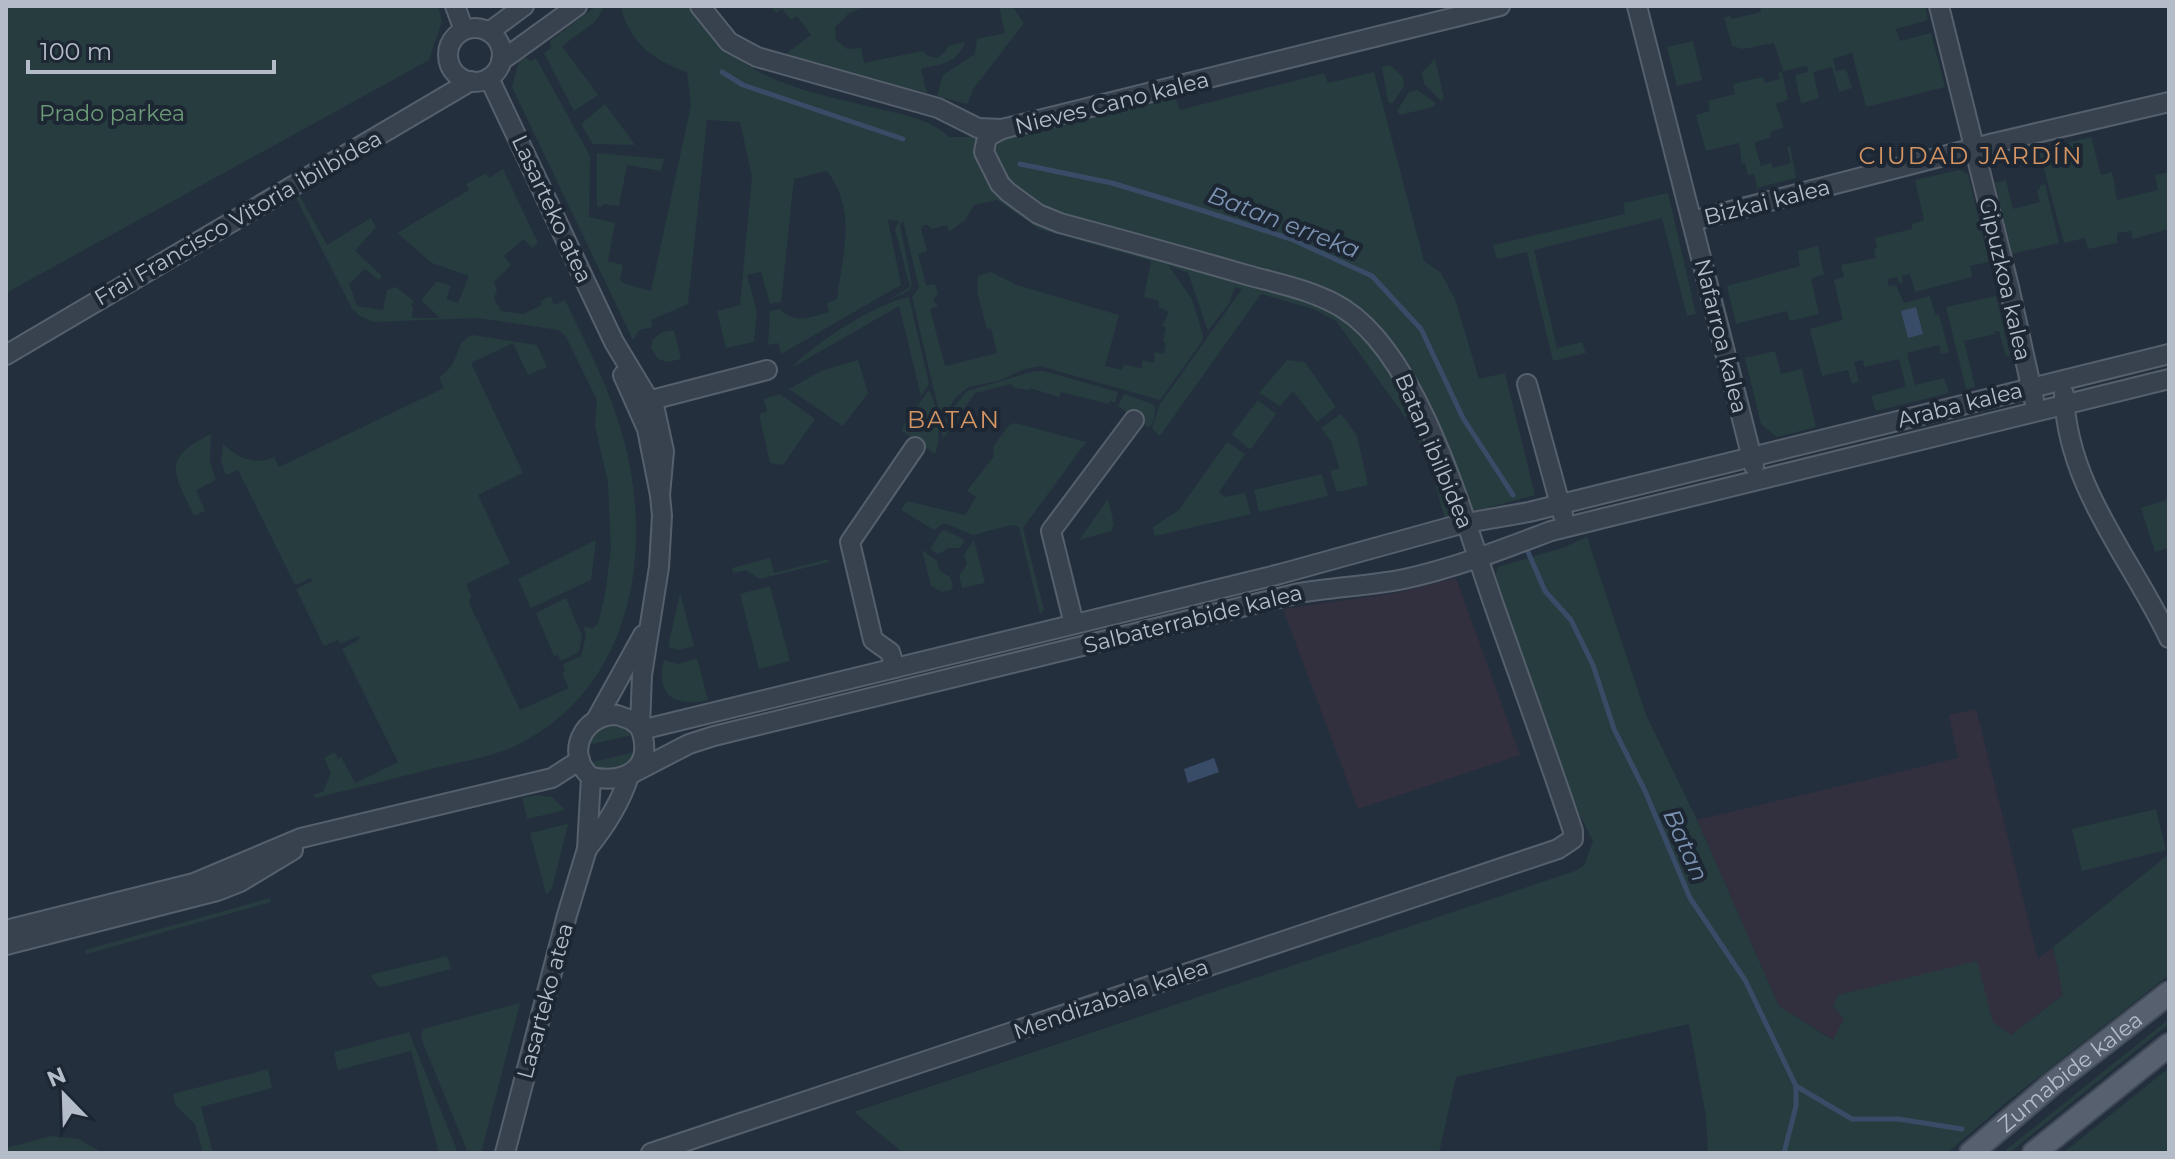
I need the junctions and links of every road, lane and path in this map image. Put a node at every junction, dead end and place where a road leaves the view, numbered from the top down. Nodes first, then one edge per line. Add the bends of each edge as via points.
1 (455, 6) edge
2 (524, 6) edge
3 (577, 6) edge
4 (700, 6) edge
5 (1500, 6) edge
6 (1637, 6) edge
7 (1939, 6) edge
8 (464, 30) junction
9 (489, 32) junction
10 (501, 61) junction
11 (480, 80) junction
12 (2169, 102) edge
13 (1002, 129) junction
14 (1975, 148) junction
15 (1692, 221) junction
16 (2169, 354) edge
17 (6, 355) edge
18 (767, 370) dead end
19 (2169, 379) edge
20 (2065, 380) junction
21 (1527, 384) dead end
22 (2031, 388) junction
23 (644, 402) junction
24 (2065, 404) junction
25 (2037, 411) junction
26 (1134, 420) dead end
27 (915, 447) dead end
28 (1751, 457) junction
29 (1757, 480) junction
30 (1562, 510) junction
31 (1467, 523) junction
32 (1478, 558) junction
33 (1074, 624) junction
34 (649, 626) junction
35 (2169, 638) edge
36 (895, 668) junction
37 (597, 718) junction
38 (641, 729) junction
39 (587, 771) junction
40 (631, 775) junction
41 (323, 834) junction
42 (1570, 842) joint
43 (587, 849) junction
44 (6, 930) edge
45 (6, 945) edge
46 (2169, 993) edge
47 (2169, 1045) edge
48 (505, 1153) edge
49 (651, 1153) edge
50 (1971, 1153) edge
51 (2034, 1153) edge

1 - 8 street
2 - 9 street
3 - 10 street
4 - 13 street, Nieves Cano kalea via 729,42 757,57 938,108 978,128
5 - 13 street, Nieves Cano kalea
6 - 15 street, Nafarroa kalea
7 - 14 street, Gipuzkoa kalea
8 - 9 street
8 - 11 street, Lasarteko atea via 453,40 449,55 454,71
9 - 10 street via 499,41
10 - 11 street via 497,71
11 - 17 street, Frai Francisco Vitoria ibilbidea
11 - 23 street, Lasarteko atea via 614,342 620,368
12 - 14 street, Bizkai kalea
13 - 31 street, Batan ibilbidea via 987,137 984,152 1000,184 1038,214 1314,294 1363,322 1382,342 1420,408
14 - 15 street, Bizkai kalea
14 - 22 street, Gipuzkoa kalea
15 - 28 street, Nafarroa kalea
16 - 20 street, Araba kalea
18 - 23 street
19 - 24 street, Araba kalea
20 - 22 street, Araba kalea
20 - 24 street
21 - 30 street
22 - 25 street, Gipuzkoa kalea
22 - 28 street, Araba kalea
23 - 34 street, Lasarteko atea via 660,495 660,555
24 - 25 street, Araba kalea
24 - 35 street via 2085,487
25 - 29 street, Araba kalea
26 - 33 street via 1051,531
27 - 36 street via 850,542 873,640 890,652
28 - 29 street, Nafarroa kalea
28 - 30 street, Salbaterrabide kalea
29 - 32 street, Salbaterrabide kalea via 1551,531
30 - 31 street, Salbaterrabide kalea
31 - 32 street, Batan ibilbidea
31 - 33 street, Salbaterrabide kalea
32 - 40 street, Salbaterrabide kalea via 1396,580 1299,593 714,736
32 - 42 street, Batan ibilbidea via 1573,831
33 - 36 street, Salbaterrabide kalea
34 - 37 street, Lasarteko atea
34 - 38 street, Lasarteko atea
36 - 38 street, Salbaterrabide kalea
37 - 38 street via 617,715
37 - 39 street via 583,732 579,746
38 - 40 street via 643,753
39 - 40 street via 609,780
39 - 41 street
39 - 43 street, Lasarteko atea
40 - 43 street, Lasarteko atea
41 - 44 street via 283,843 194,883
41 - 45 street via 217,891
42 - 49 street, Mendizabala kalea
43 - 48 street, Lasarteko atea
46 - 50 main road, Zumabide kalea
47 - 51 main road, Zumabide kalea

